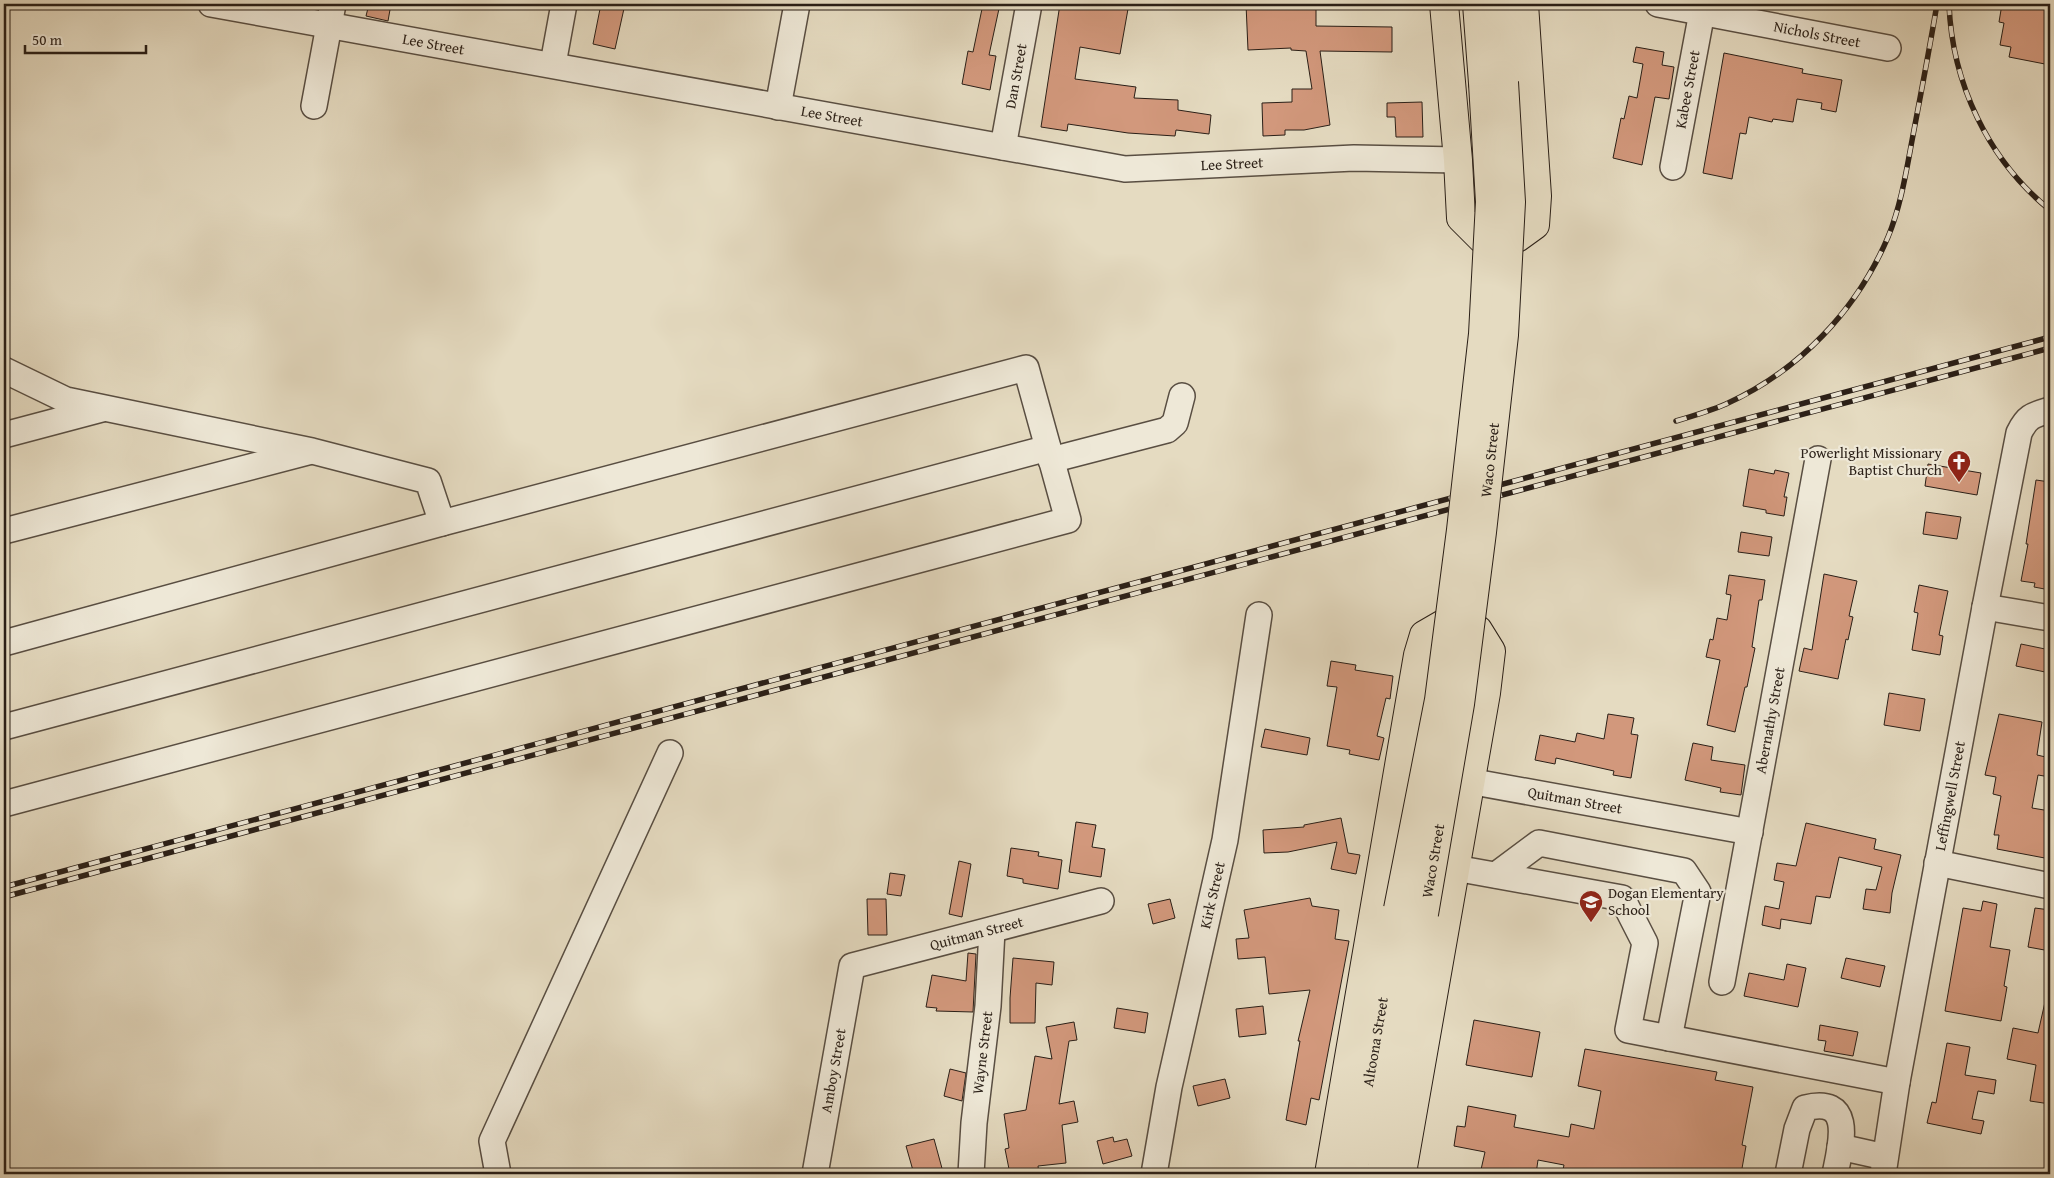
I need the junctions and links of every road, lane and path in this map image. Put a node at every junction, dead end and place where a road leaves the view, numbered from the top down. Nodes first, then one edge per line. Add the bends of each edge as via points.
1 (211, 4) edge
2 (564, 4) edge
3 (797, 4) edge
4 (1029, 4) edge
5 (1444, 4) edge
6 (1477, 4) edge
7 (1501, 4) edge
8 (1524, 4) edge
9 (1658, 4) edge
10 (1702, 12) junction
11 (332, 14) edge
12 (1888, 48) dead end
13 (553, 64) junction
14 (1493, 83) junction
15 (314, 106) dead end
16 (778, 107) junction
17 (1003, 147) junction
18 (1458, 160) junction
19 (1673, 167) dead end
20 (4, 370) edge
21 (1182, 396) dead end
22 (107, 408) junction
23 (2050, 410) edge
24 (4, 435) edge
25 (312, 451) junction
26 (1050, 454) junction
27 (1818, 459) dead end
28 (442, 523) junction
29 (4, 531) edge
30 (1985, 607) junction
31 (1259, 615) dead end
32 (2050, 618) edge
33 (4, 643) edge
34 (4, 727) edge
35 (670, 754) dead end
36 (1399, 768) junction
37 (1469, 782) junction
38 (4, 804) edge
39 (1750, 832) junction
40 (1937, 863) junction
41 (1455, 868) junction
42 (1496, 875) junction
43 (2050, 886) edge
44 (1101, 901) dead end
45 (1411, 912) junction
46 (992, 930) junction
47 (852, 966) joint
48 (1722, 982) dead end
49 (1669, 1038) junction
50 (1897, 1082) junction
51 (1840, 1147) junction
52 (1884, 1166) edge
53 (1397, 1172) edge
54 (498, 1174) edge
55 (815, 1174) edge
56 (971, 1174) edge
57 (1154, 1174) edge
58 (1329, 1174) edge
59 (1353, 1174) edge
60 (1788, 1174) edge
61 (1835, 1174) edge

1 - 11 street, Lee Street
2 - 13 street
3 - 16 street
4 - 17 street, Dan Street
5 - 18 main road
6 - 14 main road, Waco Street
7 - 14 main road, Waco Street
8 - 18 main road via 1537,196 1535,224 1517,238 1482,239 1461,218
9 - 10 street, Nichols Street
10 - 12 street, Nichols Street
10 - 19 street, Kabee Street
11 - 13 street, Lee Street
11 - 15 street
13 - 16 street, Lee Street
14 - 45 main road, Waco Street, bridge via 1511,202 1504,335 1460,704
16 - 17 street, Lee Street
17 - 18 street, Lee Street via 1125,169 1354,158
20 - 22 street via 66,400
21 - 26 street via 1175,423 1167,430
22 - 24 street
22 - 25 street
23 - 30 street, Leffingwell Street via 2025,420 2019,433
25 - 28 street via 428,480
25 - 29 street
26 - 28 street via 1026,368
26 - 34 street
26 - 38 street via 1068,520
27 - 39 street, Abernathy Street
28 - 33 street
30 - 32 street
30 - 40 street, Leffingwell Street
31 - 57 street, Kirk Street via 1225,840 1169,1087
35 - 54 street via 492,1141
36 - 37 street, Quitman Street
36 - 37 main road via 1424,635 1443,624 1478,630 1491,650
36 - 58 main road
37 - 39 street, Quitman Street
37 - 41 main road
39 - 48 street, Abernathy Street
40 - 43 street
40 - 50 street, Leffingwell Street
41 - 42 street
41 - 53 main road
42 - 49 street via 1622,898 1645,943 1628,1030
42 - 49 street via 1539,843 1684,871 1698,892
44 - 46 street, Quitman Street
45 - 53 main road, Altoona Street via 1392,1094
45 - 59 main road, Altoona Street
46 - 47 street, Quitman Street
46 - 56 street, Wayne Street via 988,1006
47 - 55 street, Amboy Street
49 - 50 street
50 - 52 street, Leffingwell Street
51 - 52 street
51 - 60 street via 1841,1120 1832,1108 1819,1104 1805,1108 1797,1129
51 - 61 street

